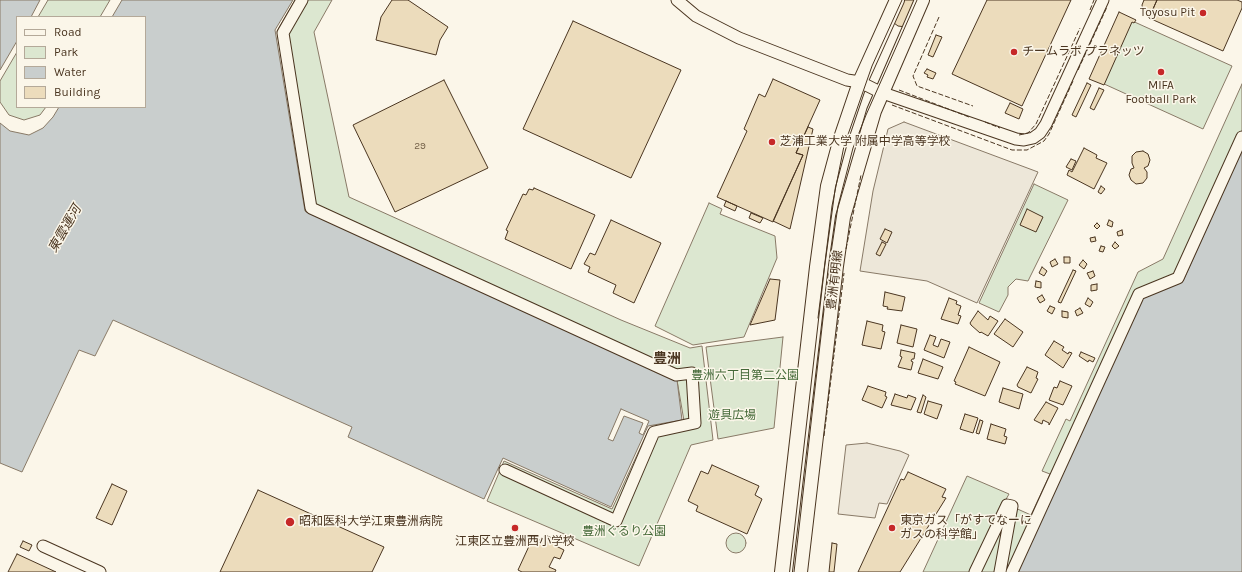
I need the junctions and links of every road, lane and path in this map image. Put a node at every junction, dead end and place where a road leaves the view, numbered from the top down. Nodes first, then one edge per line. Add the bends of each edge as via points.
1 (302, 0) edge
2 (677, 0) edge
3 (897, 0) edge
4 (922, 0) edge
5 (1103, 0) edge
6 (860, 82) junction
7 (880, 92) junction
8 (1242, 137) edge
9 (505, 470) dead end
10 (43, 546) dead end
11 (100, 572) edge
12 (782, 572) edge
13 (800, 572) edge
14 (975, 572) edge
15 (1000, 572) edge
16 (1012, 572) edge

1 - 9 street via 283,33 311,208 676,375 692,373 695,423 654,432 616,521
2 - 6 street via 696,16 722,30 847,80
3 - 6 main road, 豊洲有明線
4 - 7 main road, 豊洲有明線
5 - 7 street via 1046,124 1033,138 1016,139
6 - 7 street
6 - 12 main road, 豊洲有明線 via 828,186
7 - 13 main road, 豊洲有明線 via 843,217
8 - 16 street via 1178,278 1139,294
10 - 11 street
14 - 15 street via 1007,505 1012,506

